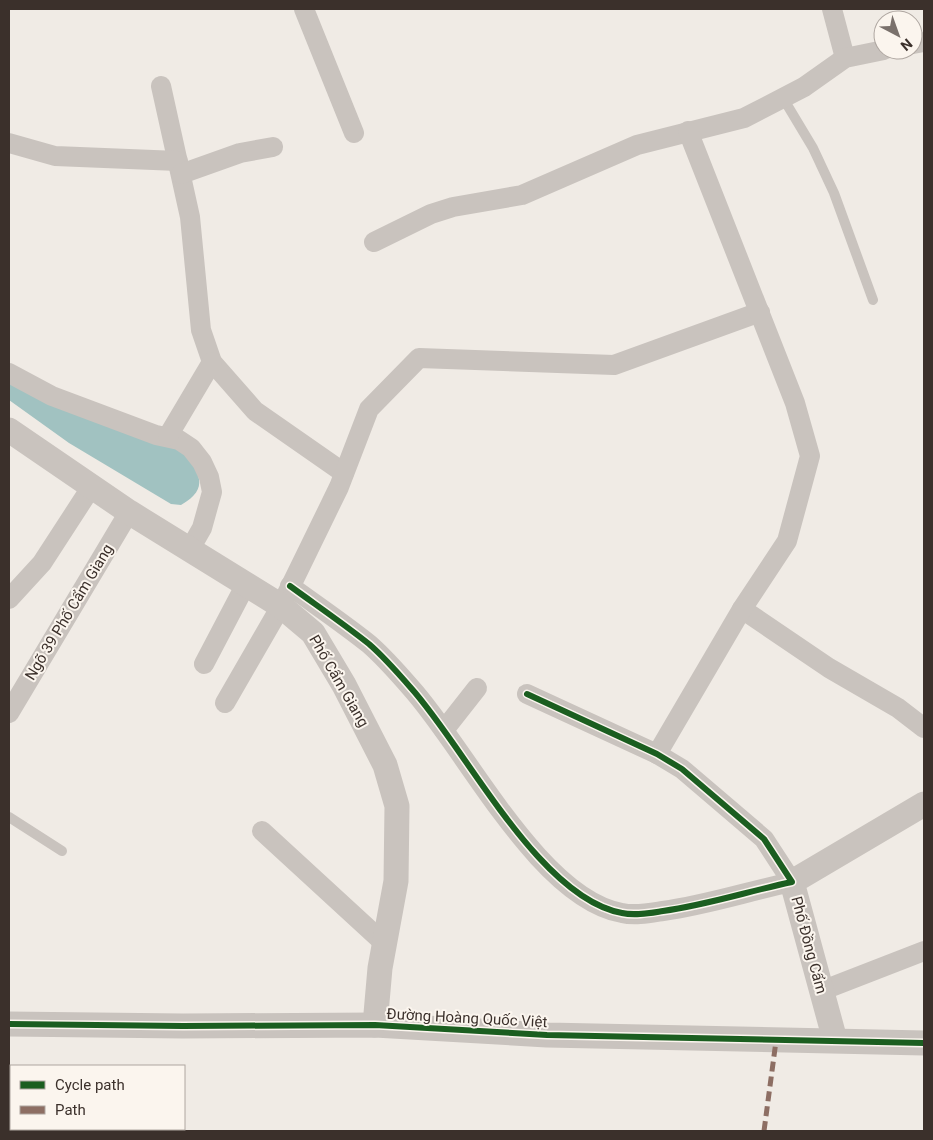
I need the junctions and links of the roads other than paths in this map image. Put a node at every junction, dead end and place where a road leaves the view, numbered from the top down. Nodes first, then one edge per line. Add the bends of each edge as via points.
1 (304, 9) edge
2 (832, 9) edge
3 (873, 52) edge
4 (846, 58) junction
5 (161, 86) dead end
6 (783, 98) junction
7 (688, 131) junction
8 (354, 133) dead end
9 (9, 143) edge
10 (273, 147) dead end
11 (180, 167) junction
12 (374, 242) dead end
13 (873, 300) dead end
14 (760, 312) junction
15 (212, 362) junction
16 (9, 373) edge
17 (9, 430) edge
18 (168, 436) junction
19 (344, 473) junction
20 (92, 486) junction
21 (129, 512) junction
22 (190, 549) junction
23 (246, 584) junction
24 (285, 596) junction
25 (9, 599) edge
26 (742, 609) junction
27 (204, 664) dead end
28 (477, 688) dead end
29 (526, 694) dead end
30 (225, 703) dead end
31 (9, 713) edge
32 (924, 728) edge
33 (444, 730) junction
34 (657, 754) junction
35 (924, 804) edge
36 (9, 817) edge
37 (262, 831) dead end
38 (62, 851) dead end
39 (792, 882) junction
40 (384, 944) junction
41 (924, 951) edge
42 (821, 991) junction
43 (9, 1024) edge
44 (375, 1025) junction
45 (835, 1040) junction
46 (924, 1044) edge

1 - 8 street
2 - 4 street
3 - 4 street
4 - 6 street
5 - 11 street
6 - 7 street via 744,118
6 - 13 lane via 813,148 834,193
7 - 12 street via 637,145 522,196 453,207 431,214
7 - 14 street
9 - 11 street via 55,156
10 - 11 street
11 - 15 street via 190,217 201,330
14 - 19 street via 614,365 419,358 369,409
14 - 26 street via 795,403 810,456 787,541
15 - 18 street
15 - 19 street via 255,411
16 - 18 street via 52,396 156,435
17 - 20 street, Phố Cẩm Giang
18 - 22 street via 191,448 202,462 212,492 202,528
19 - 24 street
20 - 21 street, Phố Cẩm Giang
20 - 25 street via 42,563
21 - 22 street, Phố Cẩm Giang
21 - 31 street, Ngõ 39 Phố Cẩm Giang
22 - 23 street, Phố Cẩm Giang
23 - 24 street, Phố Cẩm Giang
23 - 27 street
24 - 30 street
24 - 33 street via 370,645 412,689
24 - 40 street, Phố Cẩm Giang via 313,633 344,685 385,765 397,806 396,881
26 - 32 street via 829,668 898,708
26 - 34 street
28 - 33 street
29 - 34 street
33 - 39 street via 521,838 565,884 602,908 623,914 644,914 742,896
34 - 39 street via 682,769 764,839
35 - 39 street, Phố Đồng Cẩm
36 - 38 lane
37 - 40 street
39 - 42 street, Phố Đồng Cẩm
40 - 44 street, Phố Cẩm Giang
41 - 42 street
42 - 45 street, Phố Đồng Cẩm
43 - 44 street, Đường Hoàng Quốc Việt
44 - 45 street, Đường Hoàng Quốc Việt via 547,1035
45 - 46 street, Đường Hoàng Quốc Việt

